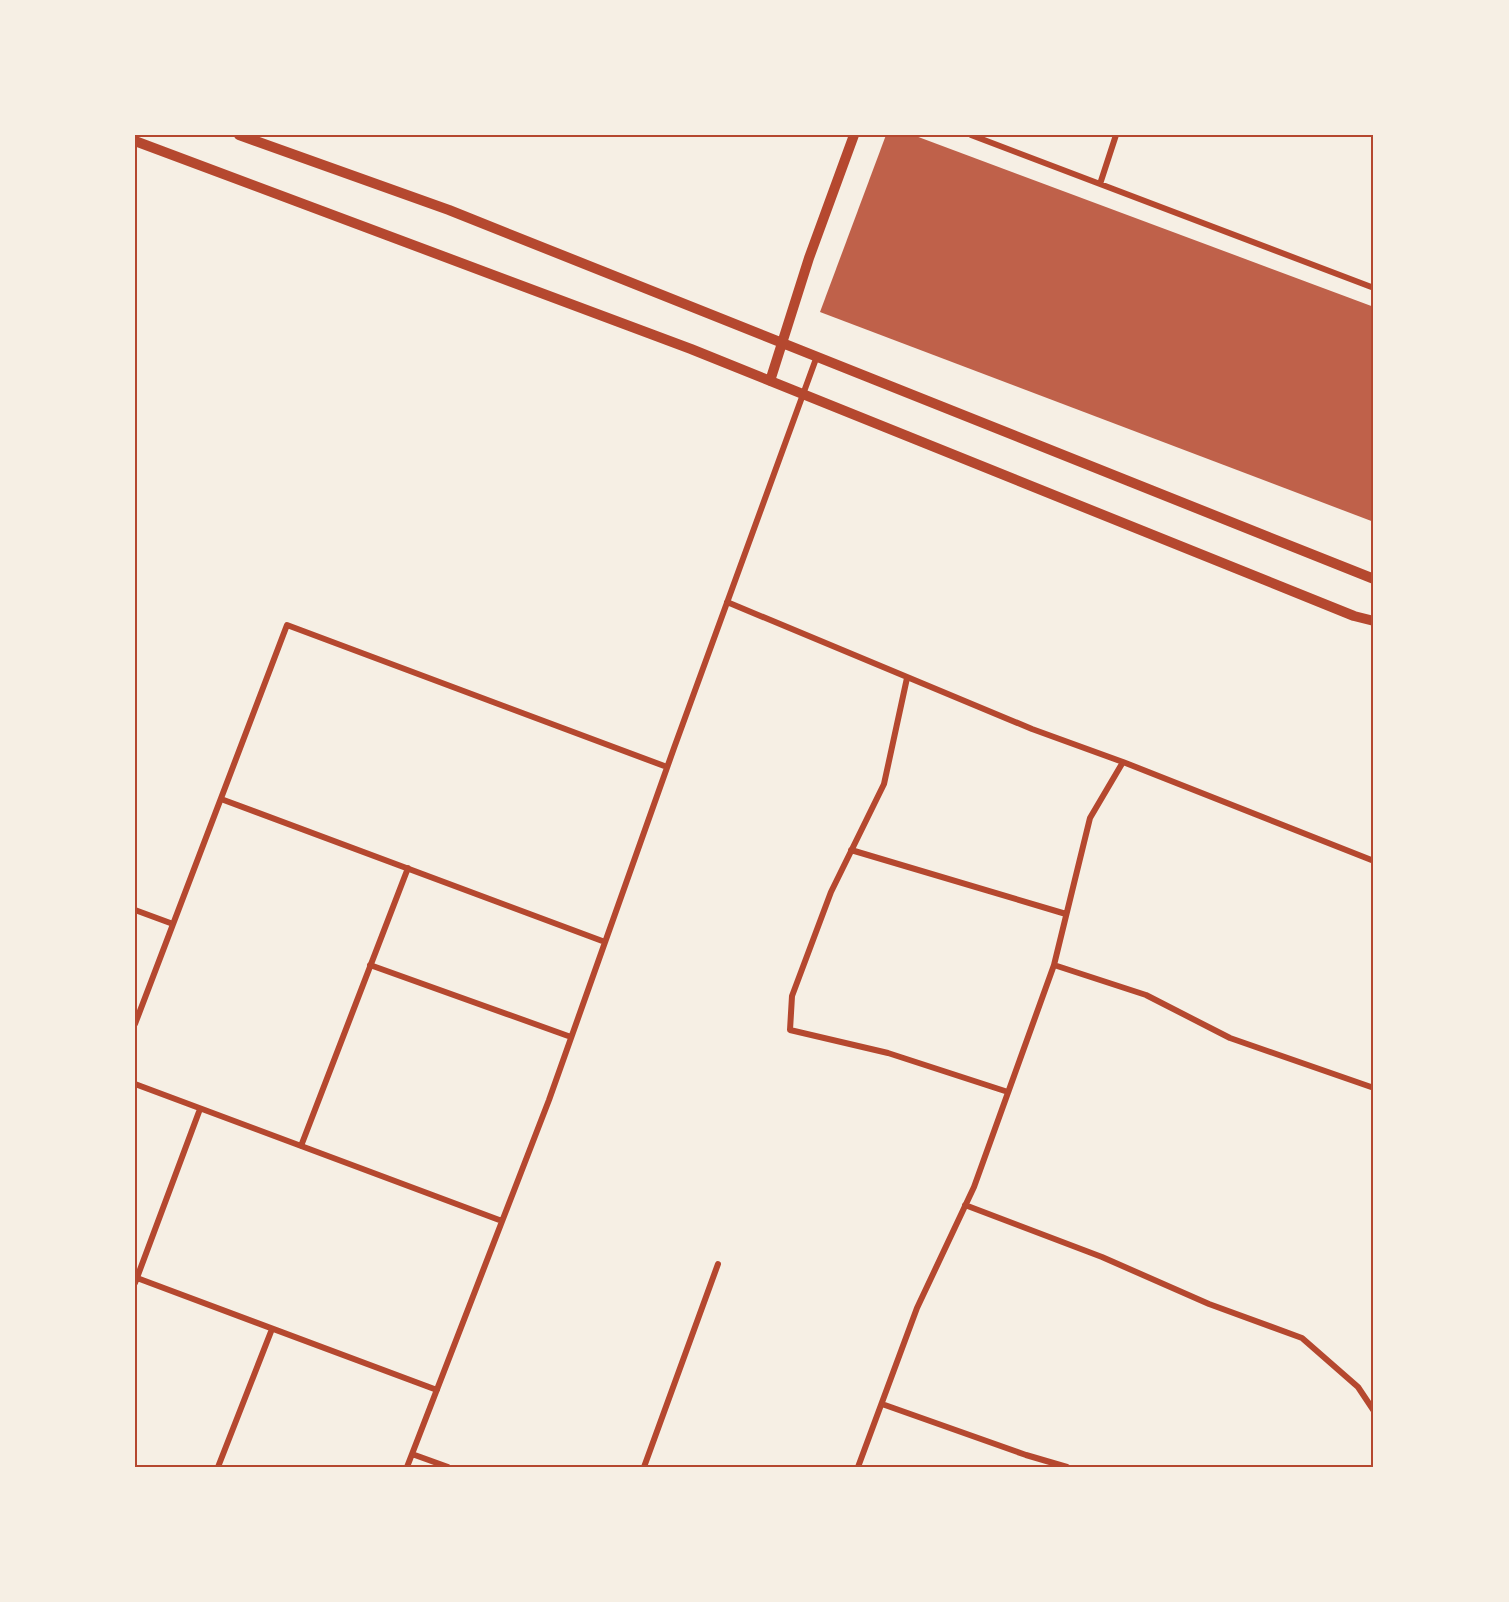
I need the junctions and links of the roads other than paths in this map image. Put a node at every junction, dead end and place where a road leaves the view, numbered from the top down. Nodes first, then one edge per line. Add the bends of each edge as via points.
1 (239, 135) edge
2 (855, 135) edge
3 (971, 135) edge
4 (1116, 135) edge
5 (135, 141) edge
6 (1100, 184) junction
7 (1374, 288) edge
8 (781, 342) junction
9 (817, 356) junction
10 (770, 381) junction
11 (802, 394) junction
12 (1374, 579) edge
13 (727, 602) junction
14 (1374, 621) edge
15 (907, 678) junction
16 (1123, 762) junction
17 (667, 767) junction
18 (221, 799) junction
19 (851, 850) junction
20 (1374, 861) edge
21 (408, 868) junction
22 (135, 910) edge
23 (1066, 914) junction
24 (173, 924) junction
25 (605, 942) junction
26 (370, 965) junction
27 (1053, 965) junction
28 (135, 1024) edge
29 (571, 1037) junction
30 (135, 1084) edge
31 (1374, 1088) edge
32 (1008, 1092) junction
33 (200, 1109) junction
34 (301, 1146) junction
35 (965, 1205) junction
36 (502, 1221) junction
37 (718, 1264) dead end
38 (136, 1280) edge
39 (272, 1329) junction
40 (437, 1390) junction
41 (882, 1404) junction
42 (1374, 1411) edge
43 (412, 1454) junction
44 (218, 1467) edge
45 (407, 1467) edge
46 (448, 1467) edge
47 (644, 1467) edge
48 (858, 1467) edge
49 (1067, 1467) edge

1 - 8 street via 448,210
2 - 8 street
3 - 6 street
4 - 6 street
5 - 10 street
6 - 7 street
8 - 9 street
8 - 10 street
9 - 11 street
9 - 12 street
10 - 11 street
11 - 13 street
11 - 14 street
13 - 15 street
13 - 17 street
15 - 16 street
15 - 19 street via 884,784
16 - 20 street
16 - 23 street via 1090,819
17 - 18 street via 287,625
17 - 25 street
18 - 21 street
18 - 24 street
19 - 23 street
19 - 32 street via 792,996 790,1030 888,1053
21 - 25 street
21 - 26 street
22 - 24 street
23 - 27 street
24 - 28 street
25 - 29 street
26 - 29 street
26 - 34 street
27 - 31 street via 1146,995 1230,1038
27 - 32 street
29 - 36 street
30 - 33 street
32 - 35 street
33 - 34 street
33 - 38 street
34 - 36 street
35 - 41 street via 917,1308
35 - 42 street via 1302,1338 1358,1387
36 - 40 street
37 - 47 street
38 - 39 street
39 - 40 street
39 - 44 street
40 - 43 street
41 - 48 street
41 - 49 street
43 - 45 street
43 - 46 street

